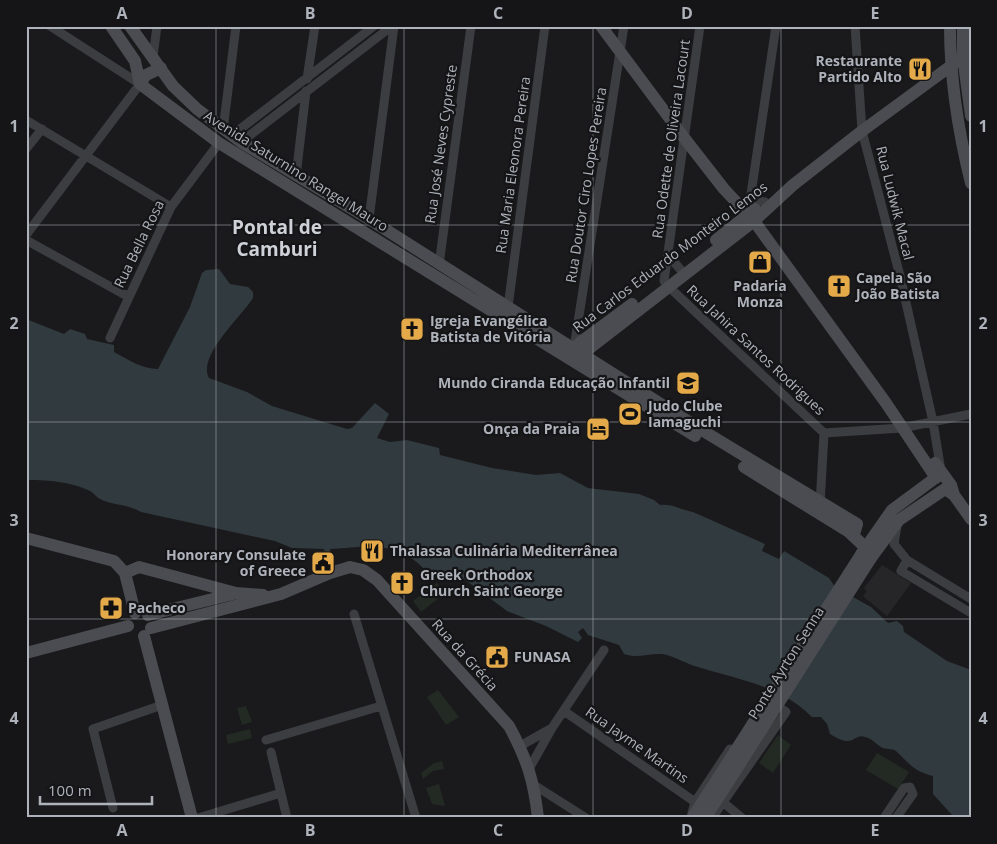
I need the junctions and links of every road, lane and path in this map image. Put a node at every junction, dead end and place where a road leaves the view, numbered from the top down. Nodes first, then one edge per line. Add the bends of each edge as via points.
1 (50, 26) edge
2 (111, 26) edge
3 (130, 26) edge
4 (157, 26) edge
5 (236, 26) edge
6 (315, 26) edge
7 (374, 26) edge
8 (393, 26) edge
9 (471, 26) edge
10 (545, 26) edge
11 (601, 26) edge
12 (624, 26) edge
13 (700, 26) edge
14 (776, 26) edge
15 (855, 26) edge
16 (950, 26) edge
17 (963, 26) edge
18 (620, 54) junction
19 (153, 57) junction
20 (963, 57) junction
21 (949, 67) junction
22 (161, 68) junction
23 (308, 79) junction
24 (931, 81) junction
25 (140, 84) junction
26 (173, 86) junction
27 (953, 88) junction
28 (306, 91) junction
29 (159, 97) junction
30 (971, 116) edge
31 (26, 120) edge
32 (42, 129) junction
33 (862, 131) junction
34 (232, 136) junction
35 (685, 139) junction
36 (219, 143) junction
37 (26, 150) edge
38 (85, 157) junction
39 (296, 176) junction
40 (971, 183) edge
41 (793, 185) junction
42 (751, 194) junction
43 (765, 202) junction
44 (171, 207) junction
45 (369, 219) junction
46 (748, 220) junction
47 (26, 235) edge
48 (387, 238) junction
49 (26, 240) edge
50 (668, 256) junction
51 (433, 266) junction
52 (680, 269) junction
53 (667, 284) junction
54 (129, 297) junction
55 (508, 307) junction
56 (577, 330) junction
57 (590, 335) junction
58 (110, 338) dead end
59 (574, 354) junction
60 (971, 414) edge
61 (933, 422) junction
62 (907, 427) junction
63 (824, 433) junction
64 (939, 476) junction
65 (950, 490) junction
66 (820, 509) junction
67 (971, 519) edge
68 (899, 520) junction
69 (26, 538) edge
70 (866, 553) junction
71 (907, 560) junction
72 (125, 572) junction
73 (236, 593) junction
74 (280, 594) junction
75 (971, 599) edge
76 (354, 614) dead end
77 (971, 614) edge
78 (145, 623) junction
79 (128, 626) junction
80 (604, 650) dead end
81 (26, 653) edge
82 (162, 705) junction
83 (380, 706) junction
84 (564, 711) junction
85 (552, 728) junction
86 (266, 740) dead end
87 (520, 746) junction
88 (271, 752) dead end
89 (530, 770) junction
90 (723, 781) junction
91 (538, 787) junction
92 (281, 793) junction
93 (695, 802) junction
94 (724, 803) junction
95 (113, 808) dead end
96 (538, 814) edge
97 (192, 818) edge
98 (198, 818) edge
99 (287, 818) edge
100 (416, 818) edge
101 (586, 818) edge
102 (691, 818) edge
103 (705, 818) edge
104 (712, 818) edge
105 (742, 818) edge
106 (884, 818) edge
107 (896, 818) edge

1 - 25 street, Avenida Saturnino Rangel Mauro
2 - 25 street via 135,61
3 - 19 street, Avenida Saturnino Rangel Mauro
4 - 19 street
5 - 34 street
6 - 23 street
7 - 23 street
8 - 28 street
8 - 45 street
9 - 51 street, Rua José Neves Cypreste
10 - 55 street, Rua Maria Eleonora Pereira
11 - 18 street
12 - 18 street, Rua Doutor Ciro Lopes Pereira
13 - 35 street, Rua Odette de Oliveira Lacourt
14 - 42 street
15 - 33 street, Rua Ludwik Macal
16 - 21 street
17 - 20 street
18 - 35 street
18 - 56 street, Rua Doutor Ciro Lopes Pereira
19 - 22 street, Avenida Saturnino Rangel Mauro
20 - 21 street, Rua Carlos Eduardo Monteiro Lemos
20 - 30 street
21 - 24 street, Rua Carlos Eduardo Monteiro Lemos
21 - 27 street
22 - 25 street via 146,75
22 - 26 street, Avenida Saturnino Rangel Mauro
23 - 34 street
24 - 27 street
24 - 33 street, Rua Carlos Eduardo Monteiro Lemos
25 - 29 street, Avenida Saturnino Rangel Mauro
25 - 38 street
26 - 29 street via 169,95
26 - 34 street, Avenida Saturnino Rangel Mauro
27 - 40 street via 958,134
28 - 34 street
28 - 39 street
29 - 36 street, Avenida Saturnino Rangel Mauro
31 - 32 street
32 - 37 street
32 - 38 street
33 - 41 street, Rua Carlos Eduardo Monteiro Lemos
33 - 61 street, Rua Ludwik Macal via 900,276
34 - 39 street, Avenida Saturnino Rangel Mauro
35 - 46 street
35 - 50 street, Rua Odette de Oliveira Lacourt
36 - 44 street, Rua Bella Rosa
36 - 48 street, Avenida Saturnino Rangel Mauro
38 - 44 street
38 - 47 street
39 - 45 street, Avenida Saturnino Rangel Mauro
41 - 43 street, Rua Carlos Eduardo Monteiro Lemos
41 - 46 street, Rua Carlos Eduardo Monteiro Lemos
42 - 43 street via 754,200
42 - 46 street
43 - 46 street, Rua Carlos Eduardo Monteiro Lemos
44 - 54 street, Rua Bella Rosa
45 - 48 street, Avenida Saturnino Rangel Mauro
46 - 52 street, Rua Carlos Eduardo Monteiro Lemos
46 - 53 street, Rua Carlos Eduardo Monteiro Lemos
46 - 62 street via 886,404
48 - 51 street, Avenida Saturnino Rangel Mauro
49 - 54 street
50 - 52 street, Rua Odette de Oliveira Lacourt
50 - 53 street, Rua Odette de Oliveira Lacourt
51 - 55 street, Avenida Saturnino Rangel Mauro
51 - 59 street, Avenida Saturnino Rangel Mauro
52 - 53 street, Rua Carlos Eduardo Monteiro Lemos
53 - 57 street, Rua Carlos Eduardo Monteiro Lemos
53 - 59 street, Rua Carlos Eduardo Monteiro Lemos
53 - 63 street, Rua Jahira Santos Rodrigues
54 - 58 street, Rua Bella Rosa
55 - 59 street, Avenida Saturnino Rangel Mauro
56 - 57 street via 580,335
56 - 59 street, Rua Doutor Ciro Lopes Pereira
57 - 59 street, Rua Carlos Eduardo Monteiro Lemos
59 - 66 street, Avenida Saturnino Rangel Mauro
60 - 61 street
61 - 62 street
61 - 64 street, Rua Ludwik Macal
62 - 63 street
62 - 64 street
63 - 66 street
64 - 65 street
64 - 70 street via 892,510
65 - 67 street
65 - 68 street
66 - 70 street, Avenida Saturnino Rangel Mauro via 857,524 855,531 849,532
68 - 70 street
68 - 71 street via 894,544
69 - 72 street via 114,560
70 - 90 street, Ponte Ayrton Senna, bridge
71 - 75 street
71 - 77 street via 901,571 906,577
72 - 73 street via 139,567
72 - 78 street
73 - 74 street
73 - 78 street
74 - 78 street, Rua da Grécia
74 - 87 street, Rua da Grécia via 350,567 371,574 509,726
76 - 83 street
78 - 79 street via 129,618
78 - 79 street via 134,635
78 - 82 street
79 - 81 street
80 - 84 street
82 - 95 street via 93,729
82 - 97 street
83 - 86 street
83 - 100 street
84 - 85 street
84 - 93 street, Rua Jayme Martins
85 - 87 street
85 - 89 street
87 - 89 street, Rua da Grécia
88 - 92 street
89 - 91 street, Rua da Grécia
90 - 102 street
90 - 103 street
91 - 96 street
91 - 101 street
92 - 98 street
92 - 99 street
93 - 94 street via 764,698 786,712
93 - 102 street
94 - 104 street
94 - 105 street
106 - 107 street via 904,788 910,787 912,794

